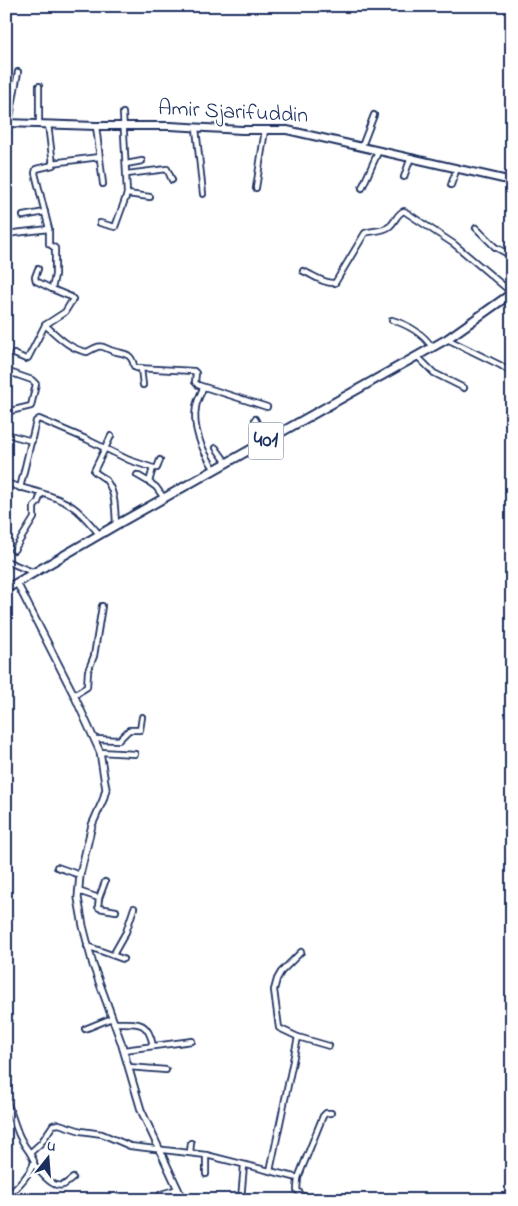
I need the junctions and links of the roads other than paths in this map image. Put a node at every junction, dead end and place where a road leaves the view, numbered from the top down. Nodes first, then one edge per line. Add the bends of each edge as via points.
1 (18, 72) dead end
2 (6, 86) edge
3 (39, 86) dead end
4 (15, 88) junction
5 (123, 113) dead end
6 (374, 115) dead end
7 (8, 123) edge
8 (39, 124) junction
9 (48, 124) junction
10 (96, 126) junction
11 (123, 126) junction
12 (196, 128) junction
13 (265, 130) junction
14 (362, 146) junction
15 (379, 150) junction
16 (99, 157) junction
17 (411, 157) junction
18 (142, 161) dead end
19 (52, 163) junction
20 (126, 164) junction
21 (456, 168) junction
22 (126, 174) junction
23 (404, 177) dead end
24 (172, 180) dead end
25 (512, 181) edge
26 (103, 184) dead end
27 (451, 185) dead end
28 (256, 188) dead end
29 (362, 188) dead end
30 (128, 194) junction
31 (202, 194) dead end
32 (150, 197) dead end
33 (45, 212) junction
34 (23, 216) dead end
35 (100, 223) dead end
36 (476, 228) dead end
37 (49, 229) junction
38 (6, 234) edge
39 (512, 248) edge
40 (510, 255) edge
41 (38, 269) dead end
42 (304, 270) dead end
43 (52, 289) junction
44 (512, 293) edge
45 (392, 320) dead end
46 (45, 325) junction
47 (446, 339) junction
48 (432, 348) junction
49 (14, 354) dead end
50 (417, 356) junction
51 (141, 368) junction
52 (512, 373) edge
53 (6, 377) edge
54 (143, 385) dead end
55 (203, 388) junction
56 (464, 388) dead end
57 (267, 407) dead end
58 (10, 411) dead end
59 (256, 419) dead end
60 (6, 434) edge
61 (111, 436) dead end
62 (32, 440) junction
63 (267, 441) junction
64 (104, 448) junction
65 (216, 448) dead end
66 (160, 460) dead end
67 (227, 463) junction
68 (153, 468) junction
69 (215, 470) junction
70 (137, 475) dead end
71 (149, 482) junction
72 (6, 483) edge
73 (20, 488) junction
74 (41, 494) junction
75 (164, 498) junction
76 (116, 524) junction
77 (100, 535) junction
78 (14, 550) dead end
79 (6, 561) edge
80 (35, 573) junction
81 (17, 583) junction
82 (6, 589) edge
83 (102, 606) dead end
84 (74, 695) junction
85 (142, 717) dead end
86 (94, 739) junction
87 (100, 752) junction
88 (135, 754) dead end
89 (57, 867) dead end
90 (80, 875) junction
91 (105, 882) dead end
92 (78, 891) junction
93 (99, 898) junction
94 (134, 908) dead end
95 (116, 911) dead end
96 (87, 946) junction
97 (301, 952) dead end
98 (113, 954) junction
99 (123, 959) dead end
100 (113, 1021) junction
101 (85, 1029) dead end
102 (298, 1037) junction
103 (192, 1041) dead end
104 (153, 1046) junction
105 (329, 1046) dead end
106 (124, 1050) junction
107 (129, 1068) junction
108 (166, 1070) dead end
109 (6, 1100) edge
110 (8, 1108) edge
111 (331, 1113) dead end
112 (191, 1143) dead end
113 (159, 1149) junction
114 (190, 1152) junction
115 (30, 1153) junction
116 (206, 1155) junction
117 (34, 1164) junction
118 (244, 1165) junction
119 (270, 1172) junction
120 (206, 1174) dead end
121 (73, 1178) dead end
122 (298, 1178) junction
123 (178, 1189) junction
124 (161, 1194) dead end
125 (6, 1195) edge
126 (240, 1199) edge
127 (183, 1200) edge
128 (306, 1200) edge

1 - 4 street
2 - 4 street
3 - 8 street
4 - 7 street
5 - 11 street
6 - 14 street
7 - 8 main road, Amir Sjarifuddin
8 - 9 main road, Amir Sjarifuddin
9 - 10 main road, Amir Sjarifuddin
9 - 19 street
10 - 11 main road, Amir Sjarifuddin
10 - 16 street
11 - 12 main road, Amir Sjarifuddin
11 - 20 street
12 - 13 main road, Amir Sjarifuddin
12 - 31 street
13 - 14 main road, Amir Sjarifuddin via 300,132
13 - 28 street
14 - 15 main road, Amir Sjarifuddin
15 - 17 main road, Amir Sjarifuddin
15 - 29 street
16 - 19 street
16 - 26 street
17 - 21 main road, Amir Sjarifuddin
17 - 23 street
18 - 20 street
19 - 33 street via 52,166 35,171
20 - 22 street
21 - 25 main road, Amir Sjarifuddin
21 - 27 street
22 - 24 street via 167,169
22 - 30 street
30 - 32 street
30 - 35 street via 115,227
33 - 34 street
33 - 37 street
36 - 40 street via 495,247
37 - 38 street
37 - 43 street via 49,244 55,247
39 - 40 street
41 - 43 street via 36,281
42 - 44 street via 335,283 366,233 386,228 404,211 454,244
43 - 46 street via 73,299 65,312
44 - 47 main road, 401
45 - 48 street via 411,328
46 - 49 street via 28,358
46 - 51 street via 68,345 85,352 106,347 130,356 134,367
47 - 48 main road, 401
47 - 52 street
48 - 50 main road, 401
50 - 56 street via 434,373
50 - 63 main road, 401
51 - 54 street
51 - 55 street via 194,371 195,382
53 - 58 street via 9,372 36,384 31,406
55 - 57 street
55 - 69 street via 196,406 197,423 203,450
59 - 63 street
60 - 62 street
61 - 64 street
62 - 64 street via 36,420 39,419
62 - 73 street
63 - 67 main road, 401
64 - 68 street
64 - 76 street via 94,471 103,478 115,500
65 - 67 street
66 - 68 street
67 - 69 main road, 401
68 - 71 street
69 - 75 main road, 401
70 - 71 street
71 - 75 street
72 - 73 street
73 - 74 street
74 - 77 street via 58,499 80,512
74 - 78 street via 34,507 34,518
75 - 76 main road, 401
76 - 77 main road, 401
77 - 80 main road, 401
79 - 80 street
80 - 81 main road, 401
81 - 82 main road, 401
81 - 84 street
83 - 84 street via 87,686
84 - 86 street
85 - 86 street via 140,730 129,730 121,739
86 - 87 street
87 - 88 street
87 - 90 street via 105,793 92,825
89 - 90 street
90 - 92 street
91 - 93 street
92 - 93 street
92 - 96 street
93 - 95 street via 98,908
94 - 98 street via 126,932
96 - 98 street
96 - 100 street
97 - 102 street via 281,972 274,990 278,1028
98 - 99 street
100 - 101 street
100 - 104 street via 144,1026
100 - 106 street
102 - 105 street
102 - 119 street
103 - 104 street
104 - 106 street
106 - 107 street
107 - 108 street
107 - 113 street via 141,1110
109 - 110 street
110 - 115 street via 18,1135
111 - 122 street via 323,1116
112 - 114 street
113 - 114 street
113 - 115 street via 130,1146 102,1134 56,1124
113 - 123 street
114 - 116 street
115 - 117 street
116 - 118 street
116 - 120 street
117 - 121 street via 56,1185
117 - 125 street via 13,1192
118 - 119 street
118 - 126 street
119 - 122 street
122 - 128 street via 297,1190
123 - 124 street
123 - 127 street

